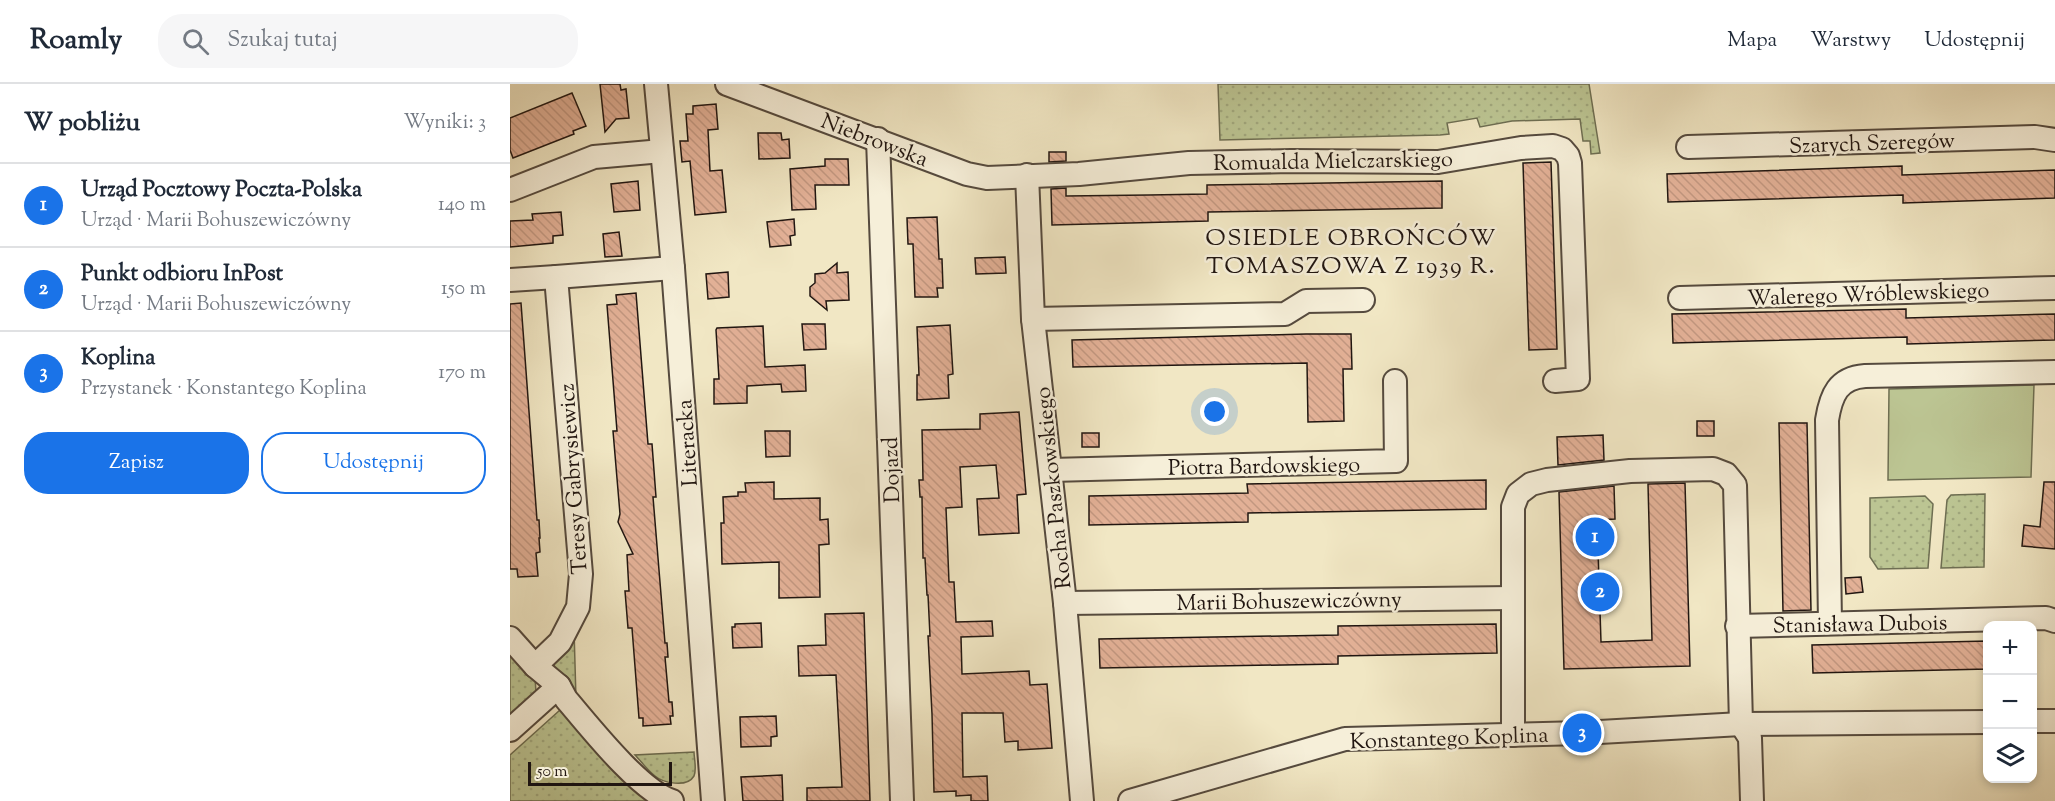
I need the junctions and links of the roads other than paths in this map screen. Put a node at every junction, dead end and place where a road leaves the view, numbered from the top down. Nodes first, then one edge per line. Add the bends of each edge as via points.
1 (727, 84) edge
2 (656, 85) edge
3 (878, 139) junction
4 (2055, 140) edge
5 (1688, 147) dead end
6 (662, 151) junction
7 (1027, 175) junction
8 (510, 190) edge
9 (673, 268) junction
10 (556, 277) junction
11 (510, 280) edge
12 (2055, 288) edge
13 (1680, 298) dead end
14 (1363, 300) dead end
15 (1033, 319) junction
16 (2055, 372) edge
17 (1395, 381) dead end
18 (1555, 381) dead end
19 (1051, 470) junction
20 (1513, 598) junction
21 (1065, 603) junction
22 (2055, 621) edge
23 (1830, 623) junction
24 (1737, 626) junction
25 (510, 639) edge
26 (535, 666) junction
27 (559, 686) junction
28 (2037, 721) edge
29 (2055, 721) edge
30 (1983, 722) edge
31 (1741, 724) junction
32 (510, 730) edge
33 (1513, 735) junction
34 (672, 801) edge
35 (713, 801) edge
36 (902, 801) edge
37 (1082, 801) edge
38 (1130, 801) edge
39 (1752, 801) edge

1 - 3 street, Niebrowska
2 - 6 street, Literacka
3 - 7 street, Niebrowska via 967,174 987,178
3 - 36 street, Dojazd
4 - 5 street, Szarych Szeregów via 2035,137
6 - 8 street via 594,157
6 - 9 street, Literacka
7 - 15 street, Rocha Paszkowskiego
7 - 18 street, Romualda Mielczarskiego via 1189,163 1438,162 1521,148 1562,149 1570,164 1578,379
9 - 10 street
9 - 35 street, Literacka
10 - 11 street
10 - 26 street, Teresy Gabrysiewicz via 581,574 578,607 560,642
12 - 13 street, Walerego Wróblewskiego
14 - 15 street via 1306,302 1285,314
15 - 19 street, Rocha Paszkowskiego
16 - 23 street via 1854,377 1844,381 1834,393 1827,427
17 - 19 street, Piotra Bardowskiego via 1396,461
19 - 21 street, Rocha Paszkowskiego
20 - 21 street, Marii Bohuszewiczówny
20 - 24 street via 1513,507 1518,494 1531,484 1630,471 1713,469 1726,474 1735,485
20 - 33 street
21 - 37 street, Rocha Paszkowskiego
22 - 23 street, Stanisława Dubois via 2046,618
23 - 24 street, Stanisława Dubois
24 - 31 street
25 - 26 street
26 - 27 street
27 - 32 street
27 - 34 street via 628,769 661,798
28 - 29 street
30 - 31 street, Konstantego Koplina
31 - 33 street, Konstantego Koplina
31 - 39 street via 1750,738
33 - 38 street, Konstantego Koplina via 1345,739

